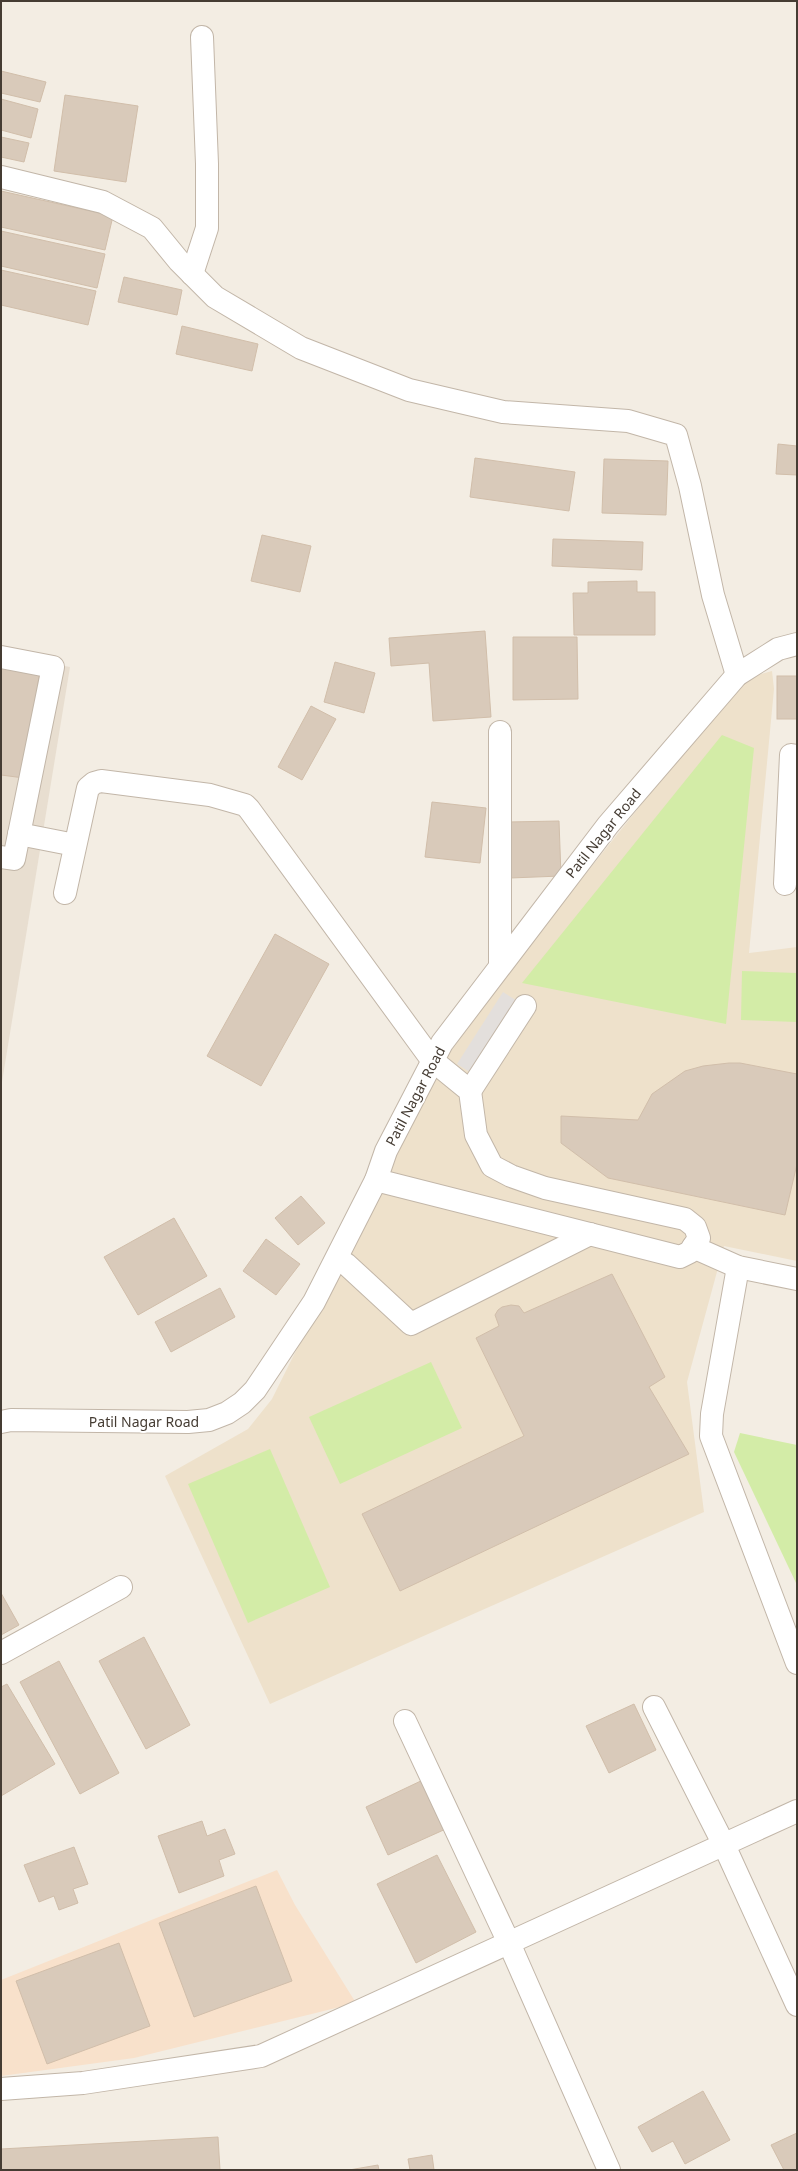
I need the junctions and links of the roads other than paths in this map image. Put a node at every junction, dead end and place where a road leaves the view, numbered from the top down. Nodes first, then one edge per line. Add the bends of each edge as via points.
1 (202, 37) dead end
2 (1, 177) edge
3 (192, 274) junction
4 (797, 644) edge
5 (1, 657) edge
6 (737, 675) junction
7 (500, 732) dead end
8 (797, 756) edge
9 (19, 834) junction
10 (75, 846) junction
11 (1, 857) edge
12 (785, 884) dead end
13 (65, 893) dead end
14 (500, 965) junction
15 (525, 1006) dead end
16 (432, 1060) junction
17 (470, 1091) junction
18 (376, 1180) junction
19 (590, 1234) junction
20 (693, 1247) junction
21 (346, 1264) dead end
22 (738, 1267) junction
23 (797, 1279) edge
24 (1, 1422) edge
25 (121, 1587) dead end
26 (1, 1653) edge
27 (797, 1663) edge
28 (654, 1707) dead end
29 (405, 1721) dead end
30 (797, 1811) edge
31 (724, 1845) junction
32 (509, 1943) junction
33 (797, 2005) edge
34 (1, 2088) edge
35 (609, 2170) edge

1 - 3 street via 207,228
2 - 3 street via 103,202 152,228
3 - 6 street via 215,297 301,348 408,390 502,412 628,421 676,435 690,486 713,595
4 - 6 street, Patil Nagar Road via 778,649
5 - 9 street via 53,667
6 - 14 street, Patil Nagar Road via 608,825
7 - 14 street
8 - 12 street via 791,755
9 - 10 street
9 - 11 street via 14,859
10 - 13 street
10 - 16 street via 88,788 99,781 210,795 245,805
14 - 16 street, Patil Nagar Road
15 - 17 street
16 - 17 street
16 - 18 street, Patil Nagar Road via 386,1151
17 - 20 street via 476,1136 492,1166 545,1188 685,1219 695,1227 699,1238
18 - 19 street
18 - 24 street, Patil Nagar Road via 314,1302 255,1390 227,1413 209,1420 188,1422
19 - 20 street via 680,1257 690,1252
19 - 21 street via 411,1324
20 - 22 street
22 - 23 street
22 - 27 street via 712,1414 711,1436
25 - 26 street
28 - 31 street
29 - 32 street
30 - 31 street
31 - 32 street
31 - 33 street
32 - 34 street via 260,2056 83,2083
32 - 35 street

